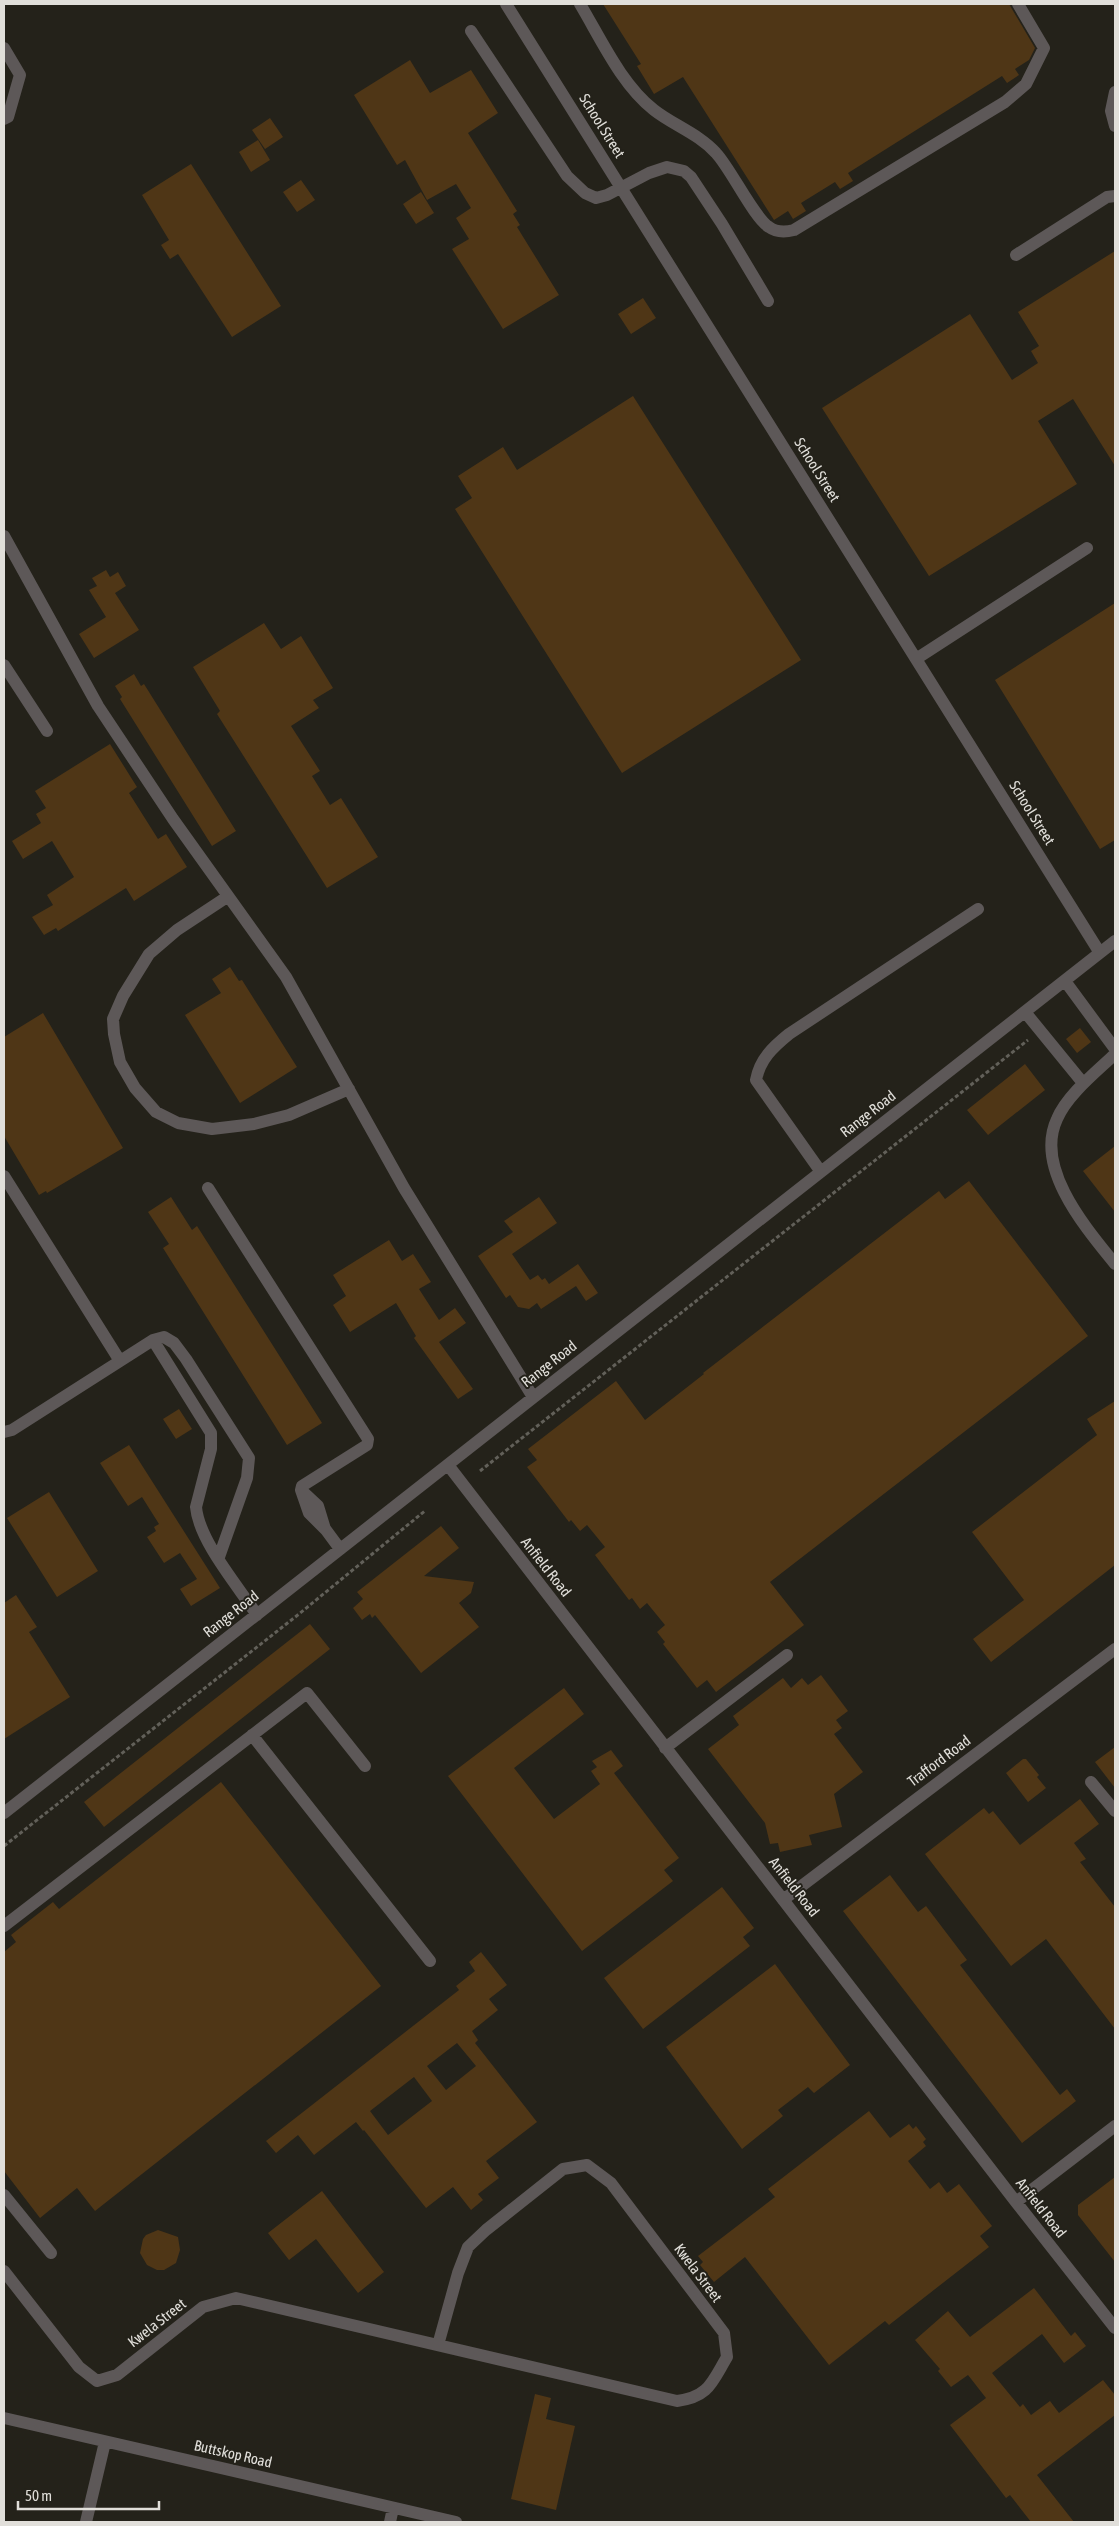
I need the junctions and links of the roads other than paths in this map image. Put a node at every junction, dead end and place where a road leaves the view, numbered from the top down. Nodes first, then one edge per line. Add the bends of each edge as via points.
1 (506, 4) edge
2 (580, 4) edge
3 (1018, 4) edge
4 (471, 31) dead end
5 (4, 48) edge
6 (1115, 92) edge
7 (4, 119) edge
8 (1115, 126) edge
9 (621, 187) junction
10 (1115, 196) edge
11 (1016, 255) dead end
12 (768, 300) dead end
13 (4, 536) edge
14 (1087, 548) dead end
15 (916, 659) junction
16 (4, 666) edge
17 (47, 731) dead end
18 (227, 897) junction
19 (978, 909) dead end
20 (1115, 941) edge
21 (1100, 953) junction
22 (1065, 981) junction
23 (1025, 1012) junction
24 (1115, 1049) edge
25 (1115, 1054) edge
26 (1083, 1083) junction
27 (349, 1089) junction
28 (821, 1172) junction
29 (4, 1176) edge
30 (208, 1188) dead end
31 (1115, 1264) edge
32 (153, 1340) junction
33 (120, 1361) junction
34 (533, 1397) junction
35 (4, 1432) edge
36 (448, 1465) junction
37 (340, 1549) junction
38 (219, 1557) junction
39 (257, 1614) junction
40 (1115, 1650) edge
41 (787, 1655) dead end
42 (252, 1736) junction
43 (665, 1748) junction
44 (365, 1766) dead end
45 (1092, 1782) dead end
46 (1115, 1810) edge
47 (4, 1812) edge
48 (783, 1900) junction
49 (4, 1926) edge
50 (430, 1961) dead end
51 (1115, 2126) edge
52 (4, 2195) edge
53 (1016, 2202) junction
54 (51, 2253) dead end
55 (4, 2271) edge
56 (1115, 2328) edge
57 (438, 2345) junction
58 (4, 2418) edge
59 (105, 2442) junction
60 (394, 2508) junction
61 (86, 2522) edge
62 (390, 2522) edge
63 (456, 2522) edge

1 - 9 street, School Street
2 - 3 street via 639,95 653,110 715,151 764,223 786,232 1020,90 1044,48
4 - 9 street via 571,181 584,193 596,198
5 - 7 street via 20,76 8,117
6 - 8 street via 1111,111
9 - 12 street via 649,172 667,167 684,171 722,224
9 - 15 street, School Street
10 - 11 street via 1107,197
13 - 18 street via 98,706
14 - 15 street
15 - 21 street, School Street
16 - 17 street
18 - 27 street via 286,976
18 - 27 street via 177,930 149,954 124,996 113,1019 114,1034 120,1062 135,1088 156,1112 178,1123 212,1129 289,1116
19 - 28 street via 789,1034 776,1044 758,1068 756,1080
20 - 21 street, Range Road
21 - 22 street, Range Road
22 - 23 street, Range Road
22 - 24 street
23 - 26 street
23 - 28 street, Range Road
25 - 26 street
26 - 31 street via 1057,1117 1051,1136 1053,1158 1060,1183 1081,1221
27 - 34 street via 404,1188
28 - 34 street, Range Road
29 - 33 street
30 - 37 street via 368,1439 366,1445 302,1486 301,1490 318,1506 326,1530
32 - 33 street
32 - 38 street via 211,1433 211,1448 196,1507 200,1523
32 - 38 street via 164,1337 174,1343 249,1458 247,1478
33 - 35 street
34 - 36 street, Range Road
36 - 37 street, Range Road
36 - 43 street, Anfield Road
37 - 39 street, Range Road
38 - 39 street
39 - 47 street, Range Road
40 - 48 street, Trafford Road
41 - 43 street
42 - 44 street via 307,1693
42 - 49 street
42 - 50 street
43 - 48 street, Anfield Road
45 - 46 street
48 - 53 street, Anfield Road
51 - 53 street
52 - 54 street
53 - 56 street, Anfield Road
55 - 57 street, Kwela Street via 79,2366 97,2380 117,2375 203,2307 236,2298
57 - 57 street, Kwela Street via 468,2248 563,2169 587,2165 610,2183 724,2333 727,2356 707,2390 694,2399 677,2401
58 - 59 street, Buttskop Road
59 - 60 street, Buttskop Road
59 - 61 street
60 - 62 street
60 - 63 street, Buttskop Road

